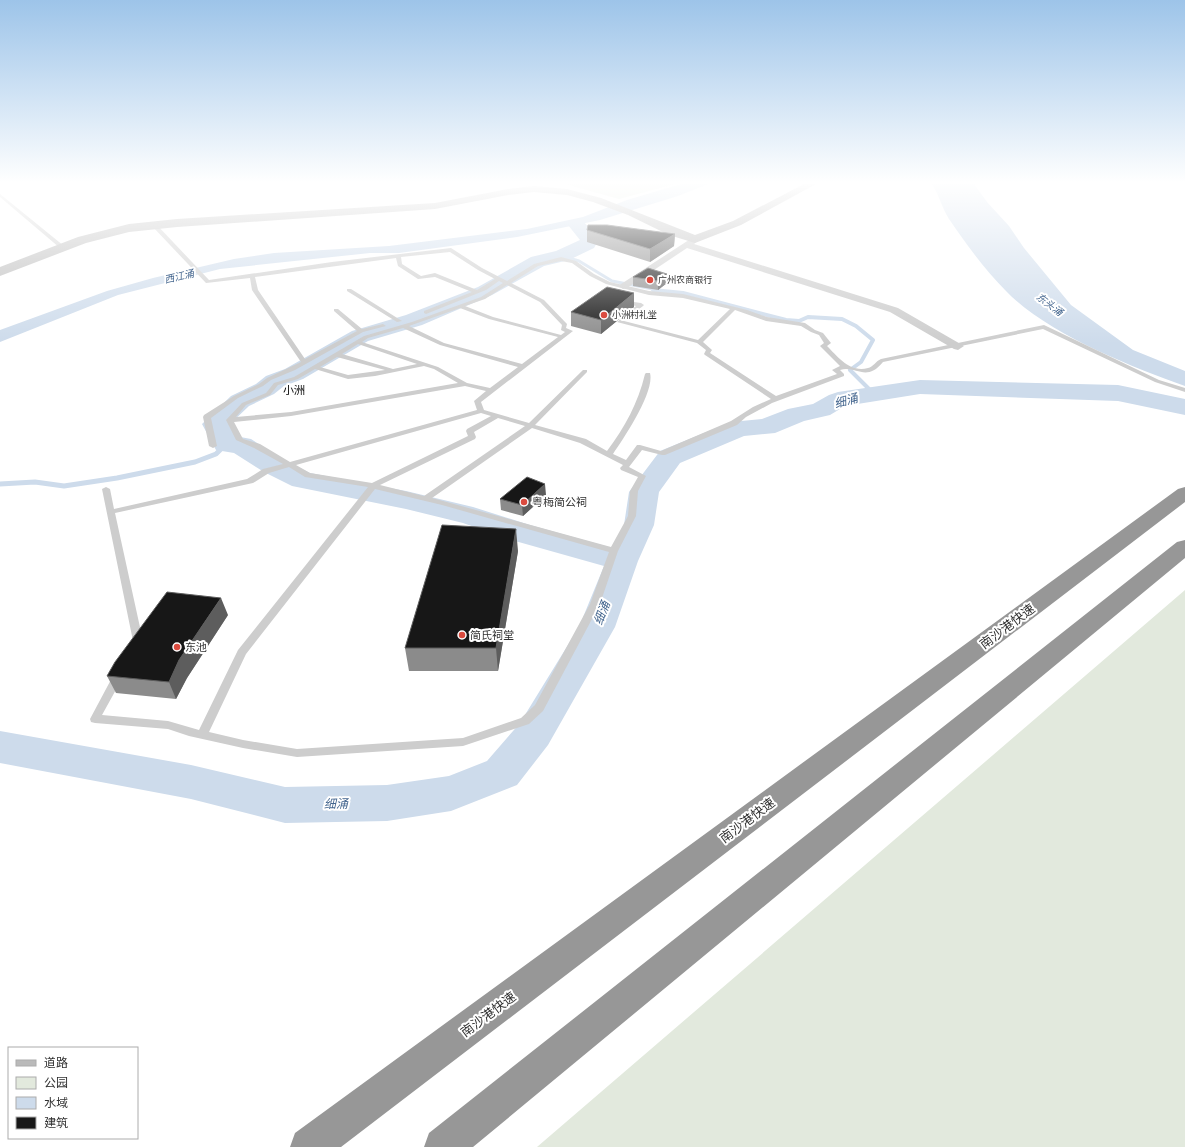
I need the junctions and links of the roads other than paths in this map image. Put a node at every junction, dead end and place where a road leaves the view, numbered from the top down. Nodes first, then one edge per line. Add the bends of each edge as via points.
1 (51, 238) edge
2 (94, 238) edge
3 (166, 238) edge
4 (683, 238) edge
5 (702, 238) edge
6 (691, 242) junction
7 (62, 247) junction
8 (398, 257) junction
9 (0, 272) edge
10 (252, 276) junction
11 (499, 278) junction
12 (507, 282) junction
13 (623, 286) junction
14 (349, 290) dead end
15 (477, 292) junction
16 (459, 306) junction
17 (733, 309) junction
18 (336, 310) dead end
19 (571, 321) dead end
20 (401, 324) junction
21 (565, 325) junction
22 (361, 331) junction
23 (563, 337) junction
24 (357, 342) junction
25 (699, 342) junction
26 (958, 346) junction
27 (334, 354) junction
28 (304, 362) junction
29 (424, 364) junction
30 (523, 366) junction
31 (314, 367) junction
32 (844, 367) junction
33 (393, 371) junction
34 (585, 371) dead end
35 (648, 374) dead end
36 (465, 384) junction
37 (490, 390) junction
38 (1185, 390) edge
39 (777, 400) junction
40 (481, 411) junction
41 (497, 416) junction
42 (230, 420) junction
43 (530, 426) junction
44 (213, 446) dead end
45 (608, 455) junction
46 (291, 464) junction
47 (627, 464) junction
48 (373, 486) junction
49 (106, 489) dead end
50 (1185, 493) edge
51 (426, 498) junction
52 (111, 512) junction
53 (1185, 547) edge
54 (614, 552) junction
55 (131, 654) edge
56 (124, 667) edge
57 (202, 735) junction
58 (309, 1147) edge
59 (443, 1147) edge

1 - 7 lane
2 - 7 main road
3 - 10 lane via 208,282
4 - 6 main road
5 - 6 main road
6 - 13 street
6 - 26 street via 894,310
7 - 9 main road
8 - 10 lane
8 - 11 lane via 451,250
8 - 15 lane via 400,265 420,278 435,275
10 - 28 lane via 255,290
11 - 12 lane
11 - 15 lane
12 - 13 lane via 536,265 561,259 574,262 608,283
12 - 16 lane via 483,298
12 - 21 lane via 542,301
13 - 17 lane via 683,296
13 - 25 lane via 612,296 641,305 620,322
14 - 20 lane
15 - 20 lane
16 - 20 lane
16 - 23 lane via 491,318
17 - 25 lane
17 - 32 lane via 766,319 803,324 821,334 828,343 823,346
18 - 22 lane
19 - 21 lane
20 - 22 lane
20 - 24 lane
20 - 30 lane via 442,344
21 - 23 lane via 562,329 570,331
22 - 28 lane
23 - 30 lane
24 - 27 lane
24 - 29 lane
25 - 39 lane via 709,350 707,354
26 - 32 lane via 881,361 876,368 861,372
26 - 38 lane via 1044,327 1157,381
27 - 31 lane
27 - 33 lane
28 - 44 lane via 236,397 207,417
29 - 33 lane
29 - 36 lane
30 - 37 lane
31 - 33 lane via 348,377
31 - 42 lane via 296,378 276,384 268,394 244,404
32 - 39 lane via 835,370 842,375
34 - 43 lane
35 - 45 lane via 628,428
36 - 37 lane
36 - 42 lane via 291,414
37 - 40 lane via 476,401
39 - 47 lane via 743,415 734,423 662,453 640,447
40 - 41 lane
40 - 46 lane
41 - 43 lane
41 - 48 lane via 470,431 472,437
42 - 46 lane via 240,440
43 - 45 lane via 583,441
43 - 51 lane
45 - 47 lane
46 - 48 lane via 308,474
46 - 52 lane via 266,471 250,481
47 - 54 lane via 624,468 642,476 634,491 632,516
48 - 51 lane
48 - 57 lane via 242,652
49 - 52 lane
50 - 58 highway, 南沙港快速
51 - 54 lane
52 - 55 lane via 138,641
53 - 59 highway
54 - 57 lane via 595,604 572,649 539,708 525,722 463,742 297,753
56 - 57 lane via 95,719 168,725

